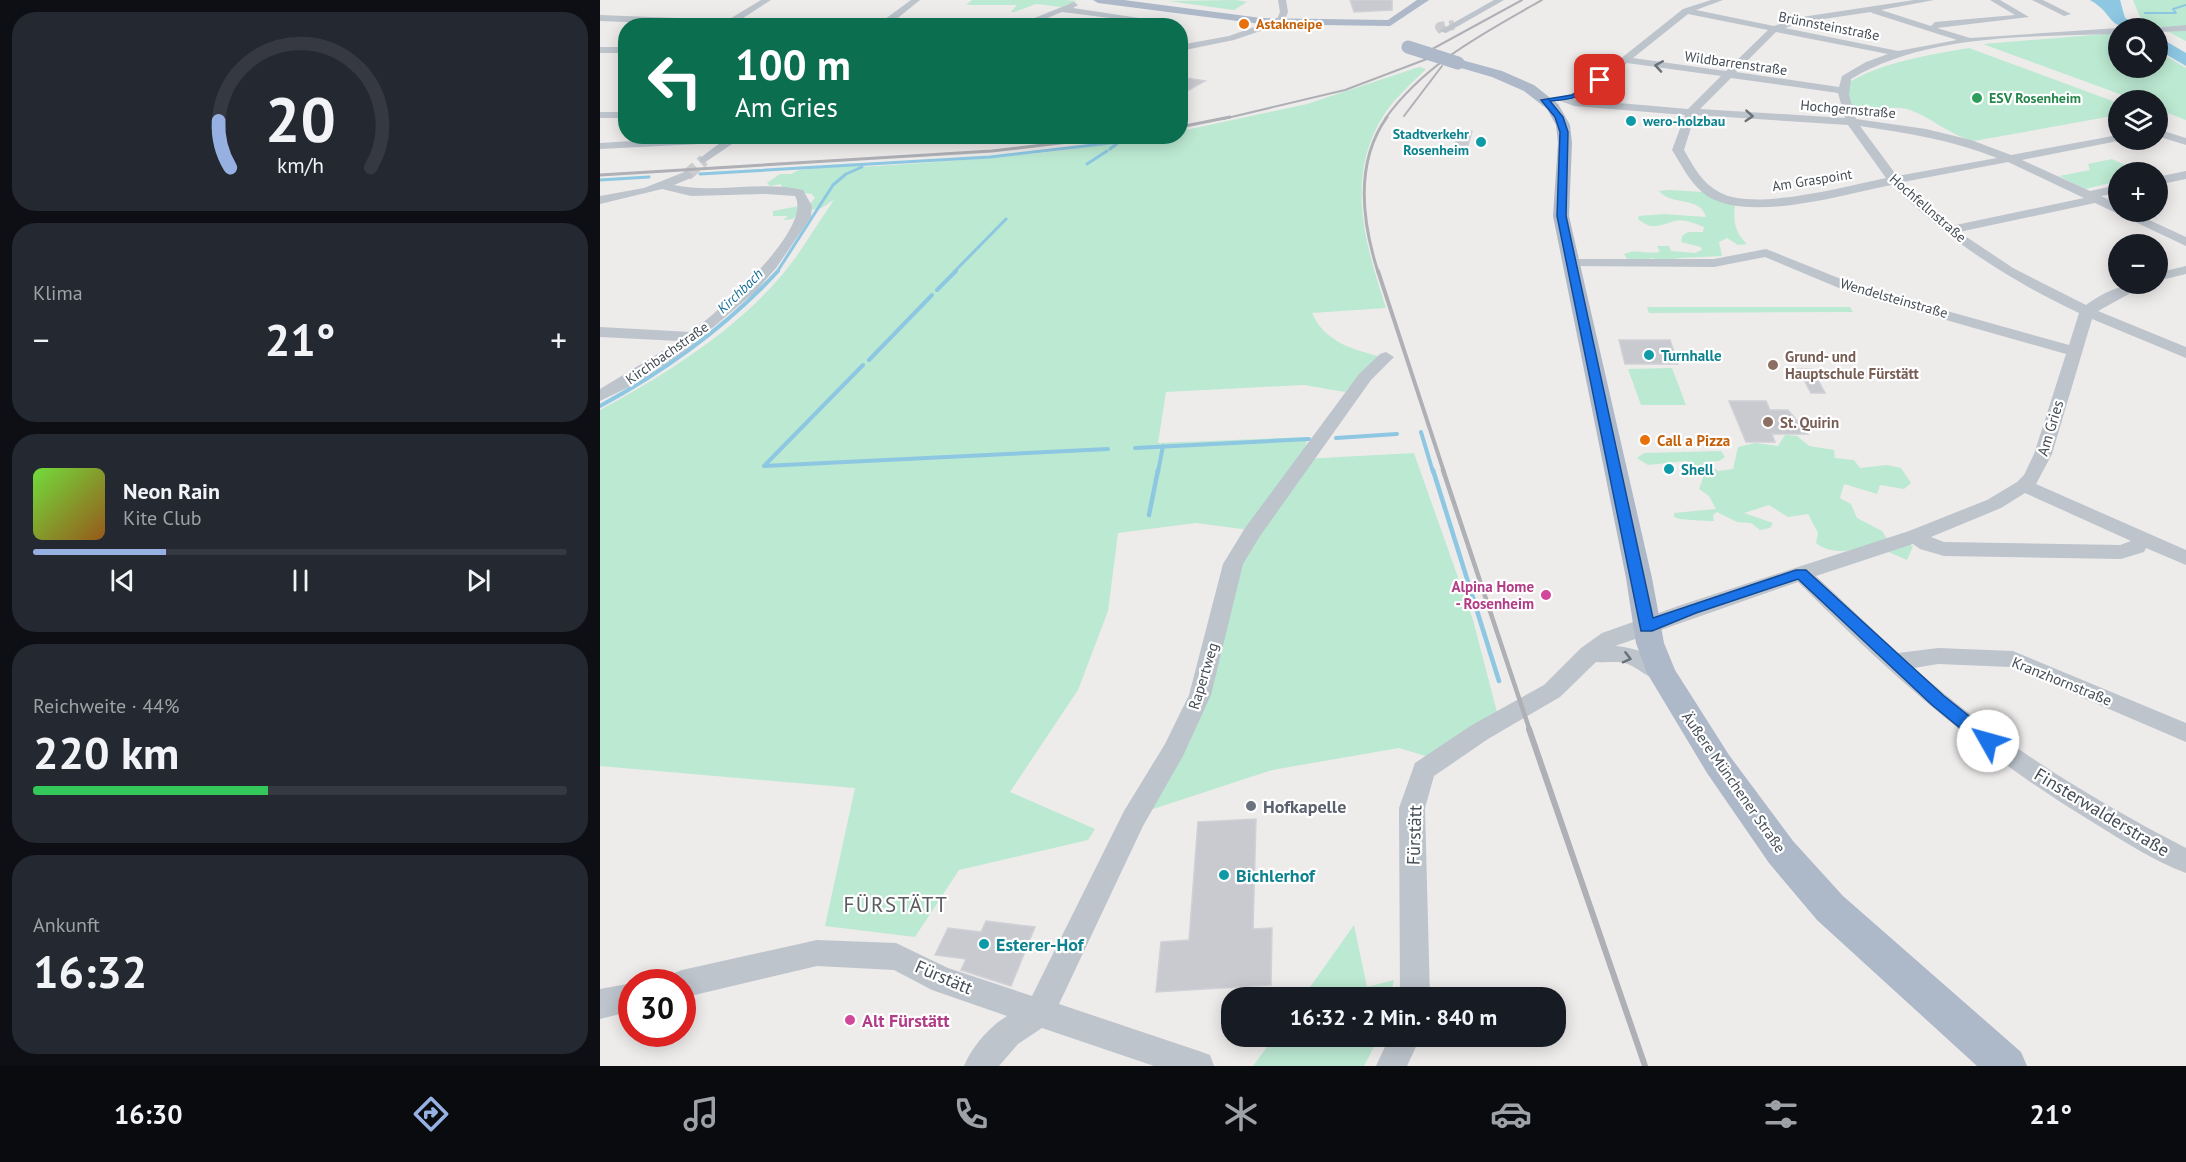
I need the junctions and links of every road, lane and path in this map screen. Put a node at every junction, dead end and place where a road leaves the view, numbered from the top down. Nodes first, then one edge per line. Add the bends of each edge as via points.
1 (767, 0) edge
2 (916, 0) edge
3 (1098, 0) edge
4 (1282, 0) edge
5 (1424, 0) edge
6 (1500, 0) edge
7 (1719, 0) edge
8 (1930, 0) edge
9 (1994, 0) edge
10 (2036, 0) edge
11 (1086, 1) edge
12 (1848, 2) dead end
13 (1870, 9) junction
14 (1063, 10) junction
15 (1686, 11) junction
16 (2067, 14) dead end
17 (2025, 16) junction
18 (600, 18) edge
19 (743, 18) edge
20 (892, 18) edge
21 (1041, 18) edge
22 (1135, 18) edge
23 (618, 19) edge
24 (1281, 21) junction
25 (2034, 21) dead end
26 (2044, 25) dead end
27 (1925, 26) junction
28 (2186, 28) edge
29 (2168, 29) edge
30 (1774, 30) junction
31 (1443, 32) tunnel mouth
32 (2108, 32) edge
33 (2067, 34) junction
34 (1397, 36) junction
35 (1973, 42) junction
36 (1188, 46) edge
37 (600, 50) edge
38 (618, 50) edge
39 (1896, 54) junction
40 (1626, 60) junction
41 (1726, 76) junction
42 (1842, 90) junction
43 (1560, 99) junction
44 (1544, 100) junction
45 (1691, 112) junction
46 (600, 115) edge
47 (618, 115) edge
48 (1852, 122) junction
49 (2168, 136) edge
50 (618, 137) edge
51 (2108, 140) edge
52 (2186, 142) edge
53 (623, 144) edge
54 (725, 144) edge
55 (605, 145) edge
56 (2010, 158) junction
57 (704, 160) tunnel mouth
58 (687, 175) tunnel mouth
59 (2186, 175) edge
60 (2168, 179) edge
61 (1894, 182) junction
62 (664, 186) junction
63 (2108, 192) edge
64 (2093, 197) junction
65 (600, 200) edge
66 (2108, 204) edge
67 (2144, 222) edge
68 (1949, 230) junction
69 (2186, 242) edge
70 (1571, 262) junction
71 (2186, 270) edge
72 (2168, 274) edge
73 (2117, 294) edge
74 (2087, 312) junction
75 (600, 332) edge
76 (693, 337) junction
77 (2074, 351) junction
78 (2186, 352) edge
79 (1386, 357) dead end
80 (600, 396) edge
81 (2024, 486) junction
82 (1916, 536) junction
83 (2142, 538) junction
84 (2186, 558) edge
85 (1801, 573) junction
86 (1646, 627) junction
87 (1589, 654) junction
88 (1896, 662) junction
89 (1662, 673) junction
90 (2186, 733) edge
91 (2184, 854) edge
92 (696, 981) edge
93 (1415, 987) edge
94 (618, 1000) edge
95 (600, 1004) edge
96 (1040, 1012) junction
97 (1401, 1047) edge
98 (979, 1066) edge
99 (1198, 1066) edge
100 (1393, 1066) edge
101 (2007, 1066) edge

1 - 19 street
2 - 20 street
3 - 24 main road, Äußere Münchener Straße
4 - 24 street
5 - 34 main road
6 - 31 street
7 - 15 street
8 - 13 street, Am Graspoint
9 - 17 street
10 - 16 street
11 - 14 street
12 - 13 street
13 - 27 street
13 - 30 street, Am Graspoint via 1802,20
14 - 21 street
14 - 22 street
15 - 30 street, Brünnsteinstraße
15 - 40 street
17 - 25 street
17 - 27 street
18 - 23 street
24 - 34 main road, Äußere Münchener Straße
24 - 36 street via 1231,38
26 - 33 street
27 - 35 street
28 - 29 street
30 - 39 street, Brünnsteinstraße
30 - 41 street, Am Graspoint
32 - 33 street
33 - 35 street
34 - 44 main road, Äußere Münchener Straße, bridge via 1458,63 1513,80
35 - 39 street
37 - 38 street
39 - 42 street via 1856,70 1846,78
41 -> 40 street, Wildbarrenstraße
40 - 43 street via 1584,93
41 - 42 street, Wildbarrenstraße
41 - 45 street, Am Graspoint
42 - 48 street, Hochfellnstraße via 1846,113
43 - 44 street
43 - 45 street, Hochgernstraße
44 - 70 main road, Äußere Münchener Straße via 1559,117 1565,135 1561,216
45 -> 48 street, Hochgernstraße
45 - 61 street, Am Graspoint via 1678,150 1694,178 1714,195 1741,203 1776,203
46 - 47 street
48 - 56 street, Hochgernstraße via 1942,136
48 - 61 street, Hochfellnstraße
49 - 52 street
50 - 55 street
51 - 56 street, Am Graspoint
53 - 55 street
54 - 57 street
56 - 61 street, Am Graspoint
56 - 64 street, Hochgernstraße
58 - 62 street
59 - 60 street
61 - 68 street, Hochfellnstraße
62 - 65 street
62 - 76 street, Kirchbachstraße via 691,192 799,193 806,202 807,214 772,267
63 - 64 street
64 - 66 street, Hochgernstraße
64 - 68 street
67 - 69 street
68 - 74 street, Hochfellnstraße via 2020,277
70 - 77 street, Wendelsteinstraße via 1714,263 1766,253 1856,290
70 - 86 main road, Äußere Münchener Straße
71 - 72 street
73 - 74 street
74 - 77 street, Am Gries
74 - 78 street, Hochfellnstraße
75 - 76 street
76 - 80 street, Kirchbachstraße
77 - 81 street, Am Gries via 2043,454
79 - 96 street, Rapertweg via 1365,377 1233,564 1200,695 1175,750 1133,819
81 - 82 street, Am Gries via 1994,504
81 - 83 street
82 - 83 street via 1944,549 2121,552 2137,547
82 - 85 street, Am Gries
83 - 84 street
85 - 86 street, Am Gries
85 - 88 street, Finsterwalderstraße
86 - 87 street, Fürstätt via 1610,639
86 - 89 main road, Äußere Münchener Straße
87 -> 89 street via 1628,656
87 - 93 street, Fürstätt via 1552,691 1424,770 1412,808
88 - 90 street, Kranzhornstraße via 1938,656 2013,658
88 - 91 street, Finsterwalderstraße via 1988,741 2056,787
89 - 101 main road, Äußere Münchener Straße via 1718,764 1781,852 1823,900
92 - 96 street, Fürstätt via 817,952 896,957 942,980
94 - 95 street
96 - 98 street via 1006,1033
96 - 99 street, Fürstätt
97 - 100 street

